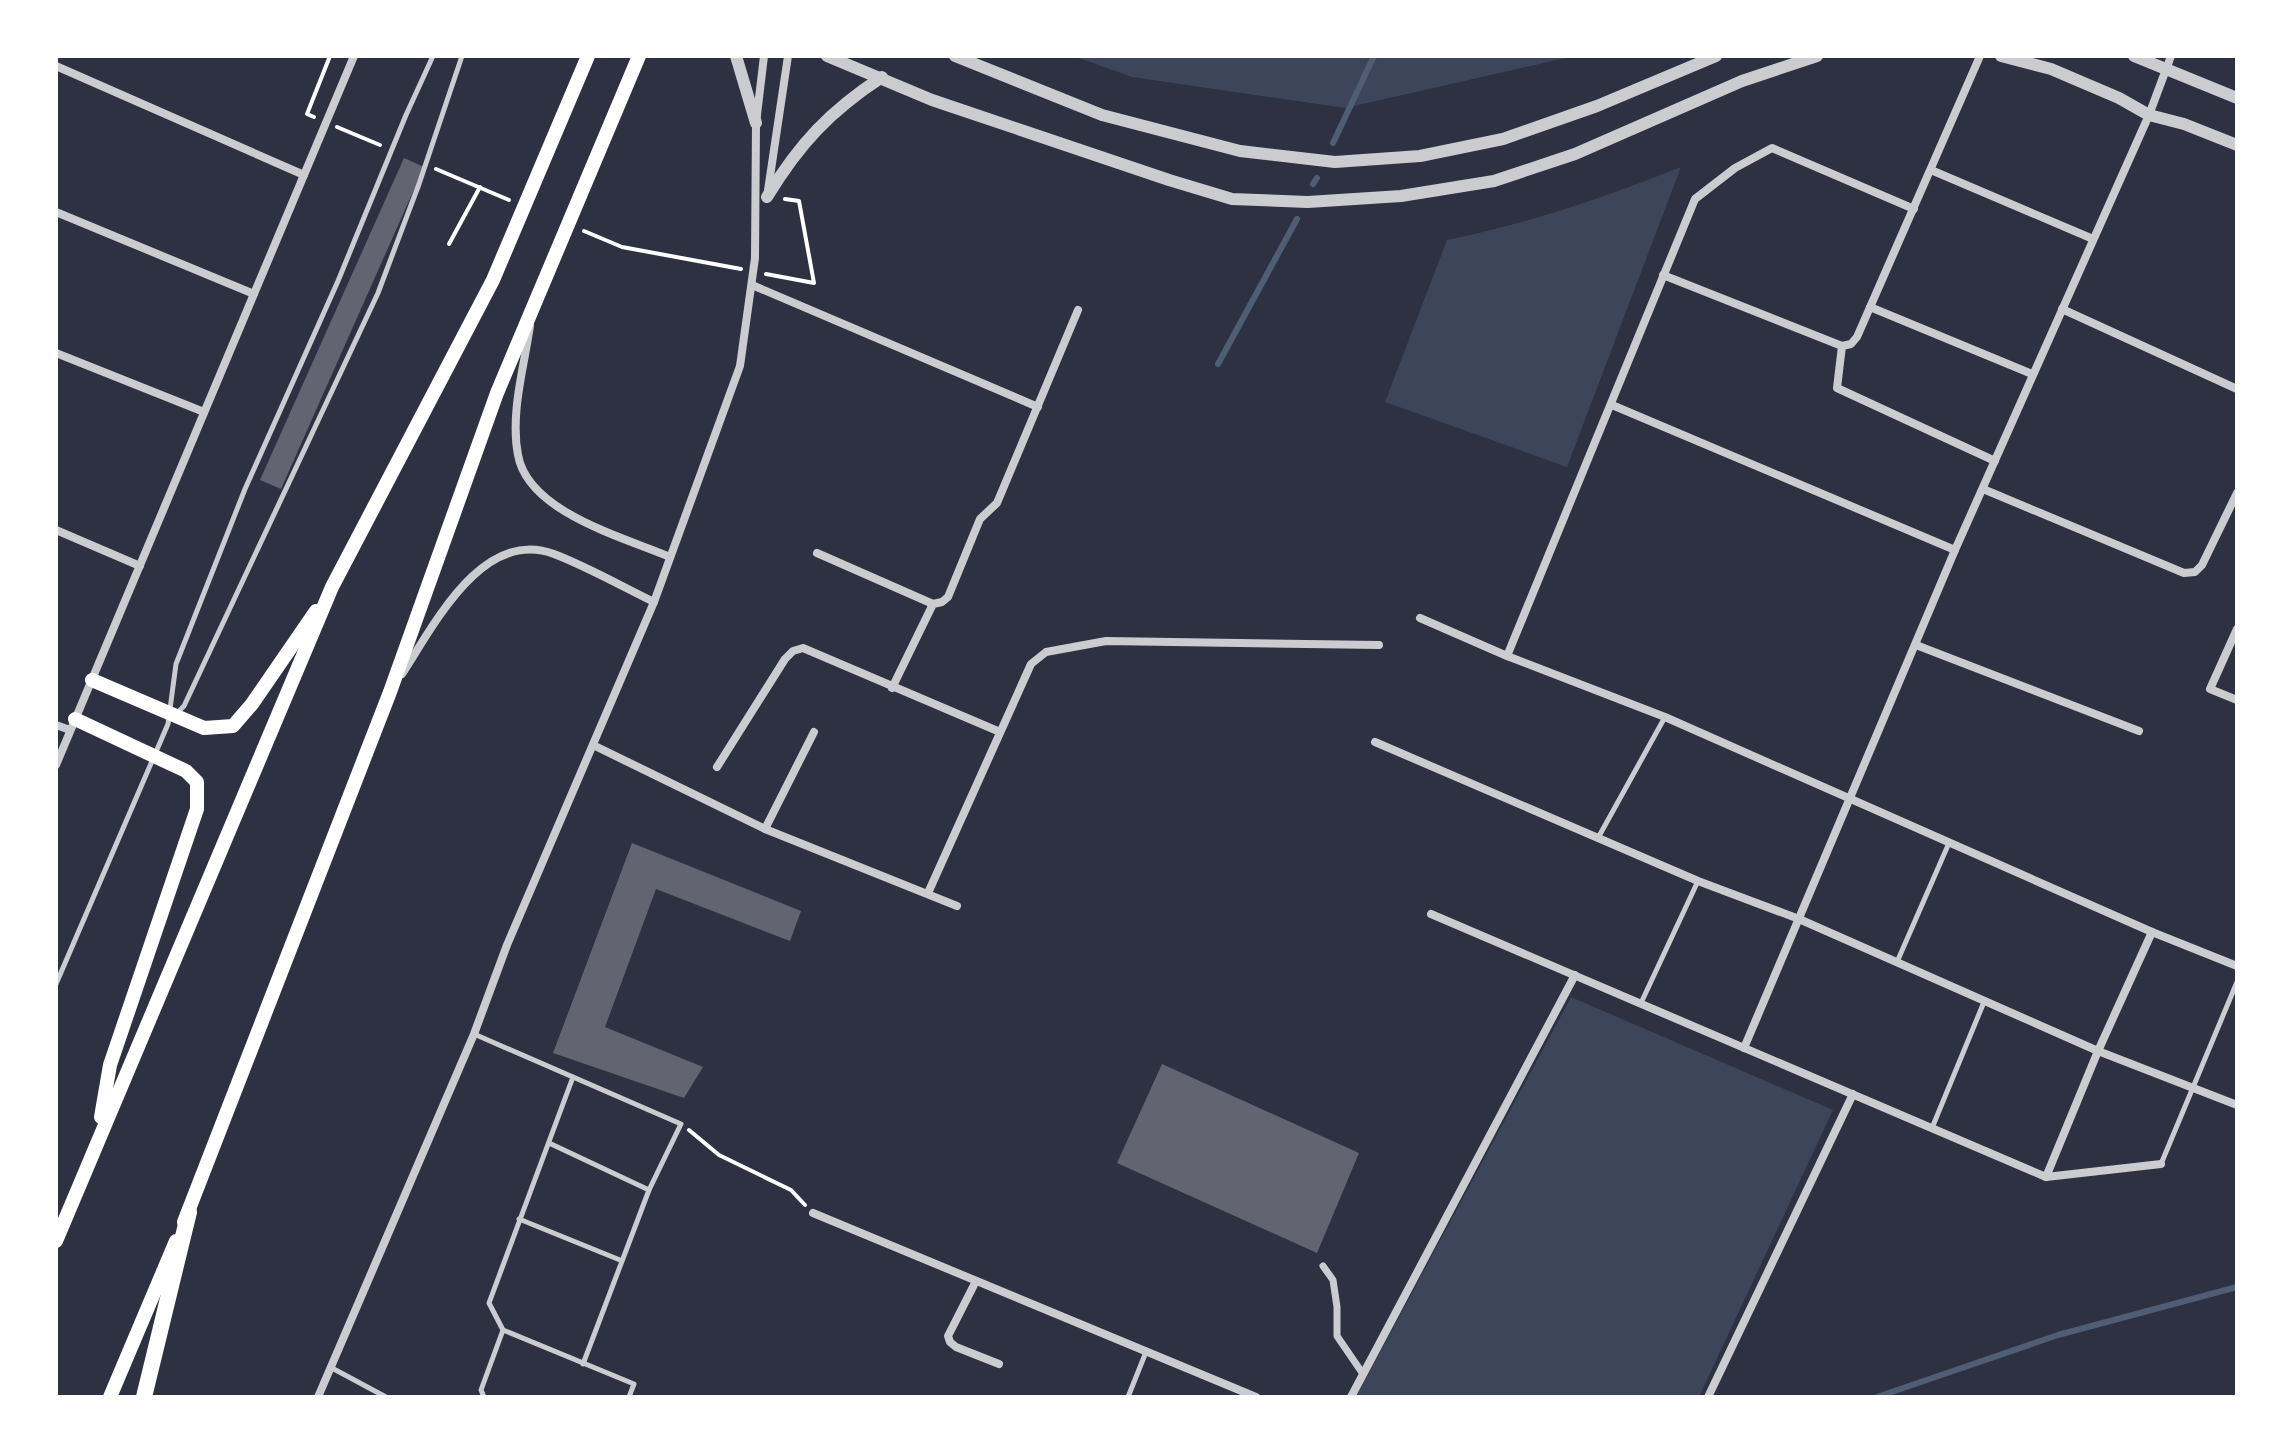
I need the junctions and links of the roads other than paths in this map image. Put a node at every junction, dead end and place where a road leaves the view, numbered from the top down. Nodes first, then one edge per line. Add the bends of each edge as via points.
1 (354, 56) edge
2 (433, 56) edge
3 (462, 56) edge
4 (588, 56) edge
5 (639, 56) edge
6 (736, 56) edge
7 (764, 56) edge
8 (788, 56) edge
9 (827, 56) edge
10 (955, 56) edge
11 (1716, 56) edge
12 (1817, 56) edge
13 (1980, 56) edge
14 (2001, 56) edge
15 (2134, 56) edge
16 (2171, 56) edge
17 (56, 66) edge
18 (2165, 69) junction
19 (882, 77) junction
20 (2237, 98) edge
21 (2149, 115) junction
22 (756, 123) junction
23 (2237, 145) edge
24 (1931, 170) junction
25 (304, 175) junction
26 (767, 197) junction
27 (1914, 209) junction
28 (56, 212) edge
29 (757, 216) junction
30 (2093, 239) junction
31 (1663, 275) junction
32 (752, 285) junction
33 (254, 294) junction
34 (534, 302) junction
35 (1870, 307) junction
36 (2062, 309) junction
37 (1078, 310) dead end
38 (1842, 346) junction
39 (56, 353) edge
40 (2032, 374) junction
41 (2237, 389) edge
42 (1612, 405) junction
43 (1038, 407) junction
44 (204, 412) junction
45 (1995, 461) junction
46 (1983, 489) junction
47 (2237, 493) edge
48 (56, 530) edge
49 (1955, 550) junction
50 (817, 553) dead end
51 (670, 557) junction
52 (140, 566) junction
53 (332, 587) junction
54 (654, 602) junction
55 (933, 604) junction
56 (1420, 618) dead end
57 (2237, 629) edge
58 (1379, 645) dead end
59 (1916, 645) junction
60 (1507, 656) junction
61 (92, 680) junction
62 (892, 688) junction
63 (390, 692) junction
64 (2237, 700) edge
65 (1665, 717) junction
66 (73, 724) junction
67 (168, 724) junction
68 (56, 725) edge
69 (2139, 731) dead end
70 (814, 732) dead end
71 (1000, 732) junction
72 (1375, 742) dead end
73 (593, 745) junction
74 (56, 765) edge
75 (717, 767) dead end
76 (1849, 798) junction
77 (765, 829) junction
78 (1598, 838) junction
79 (1950, 842) junction
80 (1698, 881) junction
81 (928, 893) junction
82 (957, 906) dead end
83 (1431, 914) dead end
84 (1799, 919) junction
85 (2152, 932) junction
86 (1897, 963) junction
87 (2237, 966) edge
88 (1575, 975) junction
89 (2237, 982) edge
90 (56, 984) edge
91 (1984, 1002) junction
92 (1641, 1003) junction
93 (474, 1034) junction
94 (1744, 1048) junction
95 (2098, 1051) junction
96 (573, 1077) junction
97 (2193, 1089) junction
98 (1853, 1094) junction
99 (2237, 1105) edge
100 (1932, 1128) junction
101 (98, 1142) junction
102 (549, 1143) junction
103 (2161, 1164) joint
104 (2046, 1177) junction
105 (649, 1190) junction
106 (189, 1212) junction
107 (813, 1213) road end
108 (519, 1219) junction
109 (56, 1241) edge
110 (620, 1260) junction
111 (1323, 1266) dead end
112 (976, 1281) junction
113 (503, 1330) junction
114 (1146, 1352) junction
115 (583, 1364) junction
116 (999, 1364) dead end
117 (330, 1367) junction
118 (1363, 1374) junction
119 (110, 1397) edge
120 (144, 1397) edge
121 (318, 1397) edge
122 (386, 1397) edge
123 (484, 1397) edge
124 (629, 1397) edge
125 (1128, 1397) edge
126 (1256, 1397) edge
127 (1351, 1397) edge
128 (1708, 1397) edge

1 - 25 street
2 - 67 lane via 233,518 176,664
3 - 67 lane via 378,293 184,706
4 - 53 main road via 493,280
5 - 34 main road
6 - 22 street
7 - 22 street
8 - 26 street
9 - 19 street
10 - 11 street via 1102,115 1240,151 1335,162 1420,156 1503,139
12 - 19 street via 1742,81 1575,154 1494,181 1401,196 1308,202 1232,199 950,106
13 - 24 street
14 - 21 street via 2051,69
15 - 18 street
16 - 18 street
17 - 25 street
18 - 20 street
18 - 21 street
19 - 26 street via 816,128
21 - 23 street
21 - 30 street
22 - 29 street
24 - 27 street
24 - 30 street
25 - 33 street
26 - 29 street
27 - 31 street via 1772,148 1695,199
27 - 35 street
28 - 33 street
29 - 32 street
30 - 36 street
31 - 38 street
31 - 42 street
32 - 43 street
32 - 51 street via 740,366
33 - 44 street
34 - 51 street via 516,422 518,457 534,488 559,511
34 - 63 main road
35 - 38 street via 1857,337
35 - 40 street
36 - 40 street
36 - 41 street
37 - 43 street
38 - 45 street via 1837,388
39 - 44 street
40 - 45 street
42 - 49 street
42 - 60 street
43 - 55 street via 997,503 980,519 948,597
44 - 52 street
45 - 46 street
46 - 47 street via 2184,573 2202,565
46 - 49 street
48 - 52 street
49 - 59 street
50 - 55 street
51 - 54 street
52 - 61 street
53 - 61 main road via 233,726 204,728
53 - 101 main road
54 - 63 street via 551,552 518,549 489,562 459,588
54 - 73 street
55 - 62 street
56 - 60 street
57 - 64 street via 2210,689
58 - 71 street via 1106,641 1046,652 1031,664
59 - 69 street
59 - 76 street
60 - 65 street
61 - 66 street
62 - 71 street
62 - 75 street via 803,648 793,651
63 - 106 main road
65 - 76 street
65 - 78 lane
66 - 68 street
66 - 74 street
66 - 101 main road via 186,771 197,782 197,809 110,1065
67 - 90 lane
70 - 77 street
71 - 81 street
72 - 78 street
73 - 77 street
73 - 93 street
76 - 79 street
76 - 84 street
77 - 81 street
78 - 80 street
79 - 85 street
79 - 86 lane
80 - 84 street
80 - 92 lane
81 - 82 street
83 - 88 street
84 - 86 street
84 - 94 street
85 - 87 street
85 - 95 street
86 - 91 street
88 - 92 street
88 - 118 street
89 - 97 lane
91 - 95 street
91 - 100 lane
92 - 94 street
93 - 96 lane
93 - 117 street
94 - 98 street
95 - 97 street
95 - 104 street
96 - 102 lane
96 - 105 lane via 681,1124
97 - 99 street
97 - 103 lane
98 - 100 street
98 - 128 street
100 - 104 street
101 - 109 main road
102 - 105 lane
102 - 108 lane
103 - 104 street
105 - 110 lane
106 - 119 main road
106 - 120 highway
107 - 112 street
108 - 110 lane
108 - 113 lane via 489,1303
110 - 115 lane
111 - 118 street via 1333,1280 1337,1336
112 - 114 street
112 - 116 street via 948,1336 956,1347
113 - 115 lane
113 - 123 lane via 481,1390
114 - 125 lane
114 - 126 street
115 - 124 lane via 634,1384
117 - 121 street
117 - 122 lane
118 - 127 street

